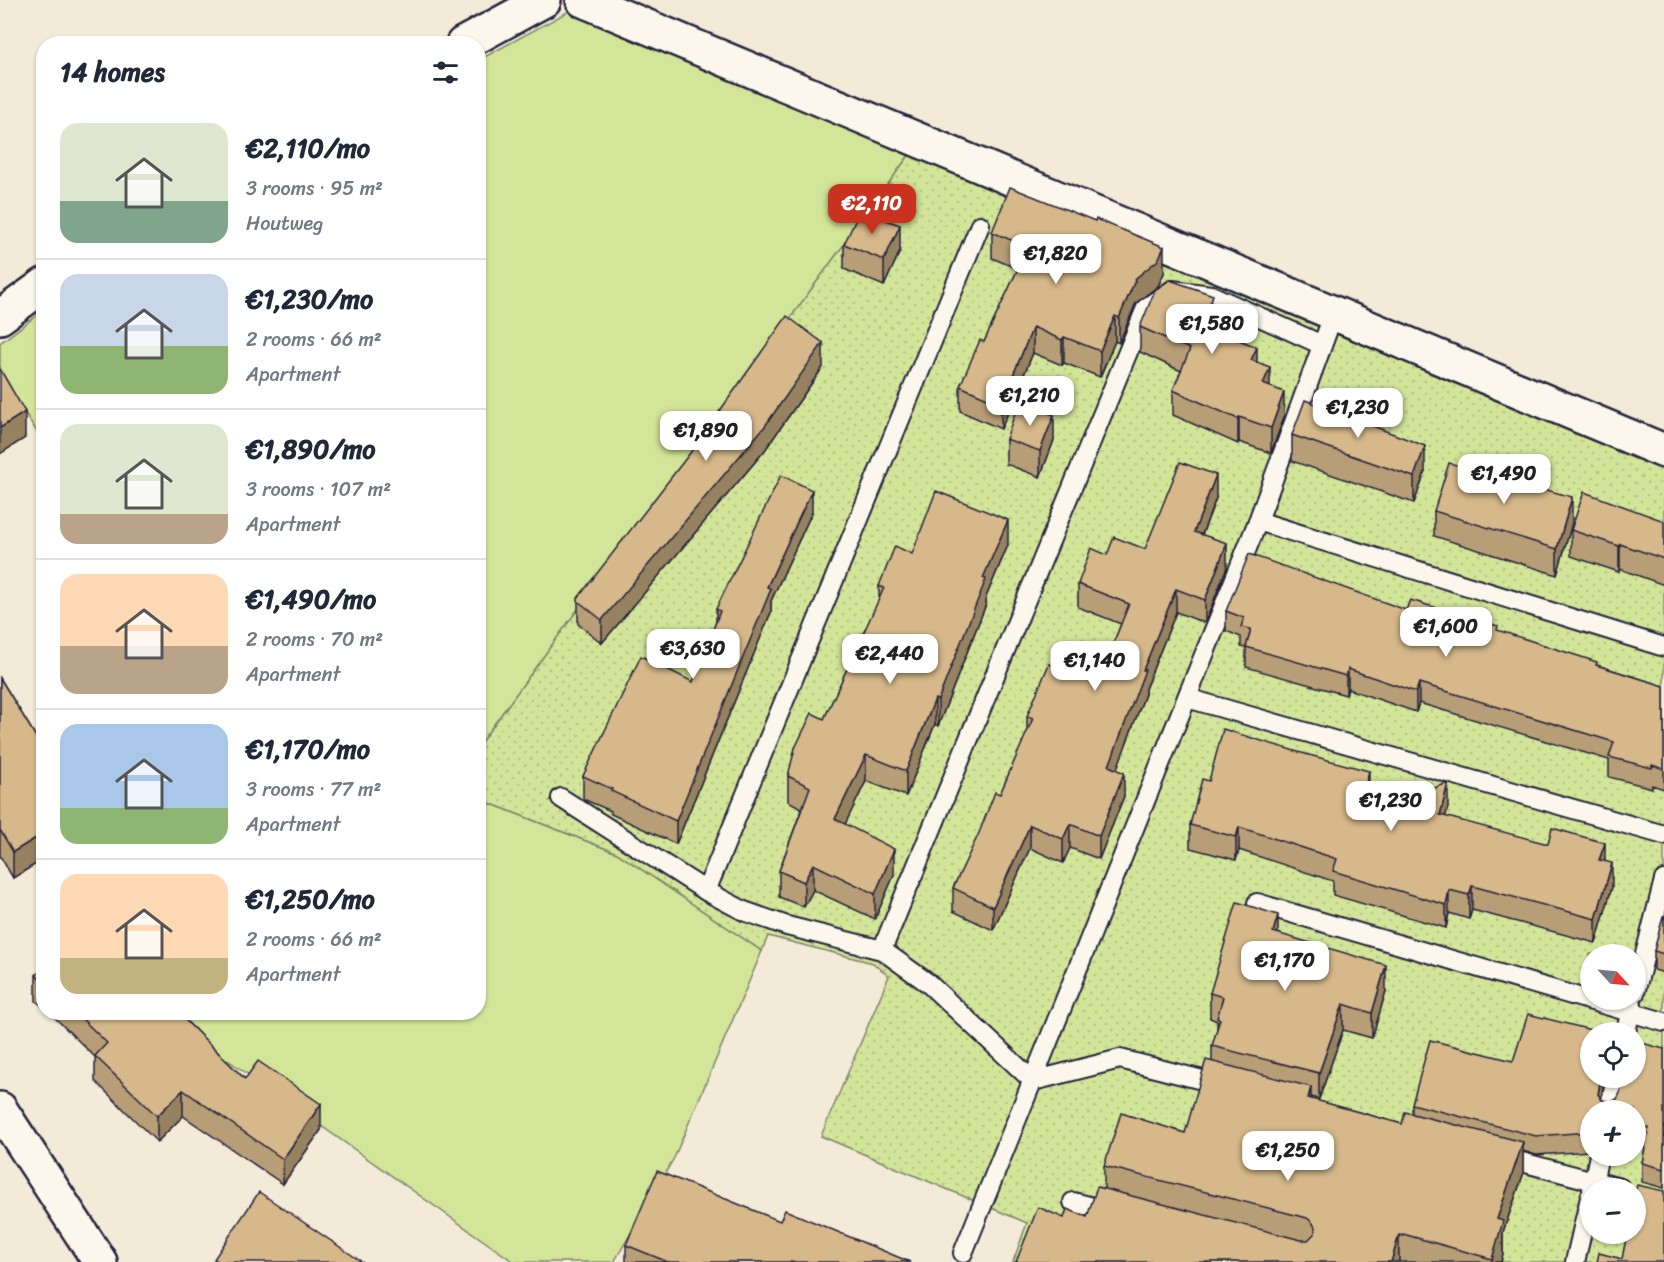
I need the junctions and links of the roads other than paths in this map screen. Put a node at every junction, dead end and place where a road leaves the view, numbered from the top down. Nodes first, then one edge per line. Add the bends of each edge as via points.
1 (544, 0) edge
2 (583, 0) edge
3 (478, 36) edge
4 (980, 225) dead end
5 (36, 291) edge
6 (1334, 313) junction
7 (0, 317) edge
8 (1322, 345) junction
9 (1664, 451) edge
10 (1258, 521) junction
11 (1664, 647) edge
12 (1187, 698) junction
13 (561, 798) dead end
14 (1664, 835) edge
15 (1664, 880) edge
16 (706, 891) junction
17 (1257, 903) dead end
18 (882, 950) junction
19 (1646, 950) edge
20 (1580, 992) edge
21 (1639, 1010) edge
22 (1664, 1023) edge
23 (1033, 1081) junction
24 (1236, 1089) edge
25 (0, 1109) edge
26 (1478, 1151) edge
27 (1580, 1185) edge
28 (1073, 1202) dead end
29 (1131, 1217) edge
30 (1580, 1241) edge
31 (963, 1253) dead end
32 (100, 1262) edge
33 (1575, 1262) edge

1 - 3 street
2 - 6 street
4 - 16 lane
5 - 7 street
6 - 8 lane
6 - 9 street
8 - 10 lane
8 - 18 lane via 1211,296 1172,290 1146,308
10 - 11 lane
10 - 12 lane
12 - 14 lane
12 - 23 lane
13 - 16 lane
15 - 19 lane
16 - 18 lane via 744,911 787,926
17 - 20 lane
18 - 23 lane via 928,983
21 - 22 lane
23 - 24 lane via 1120,1059
23 - 31 lane
25 - 32 street
26 - 27 lane
28 - 29 lane
30 - 33 lane

